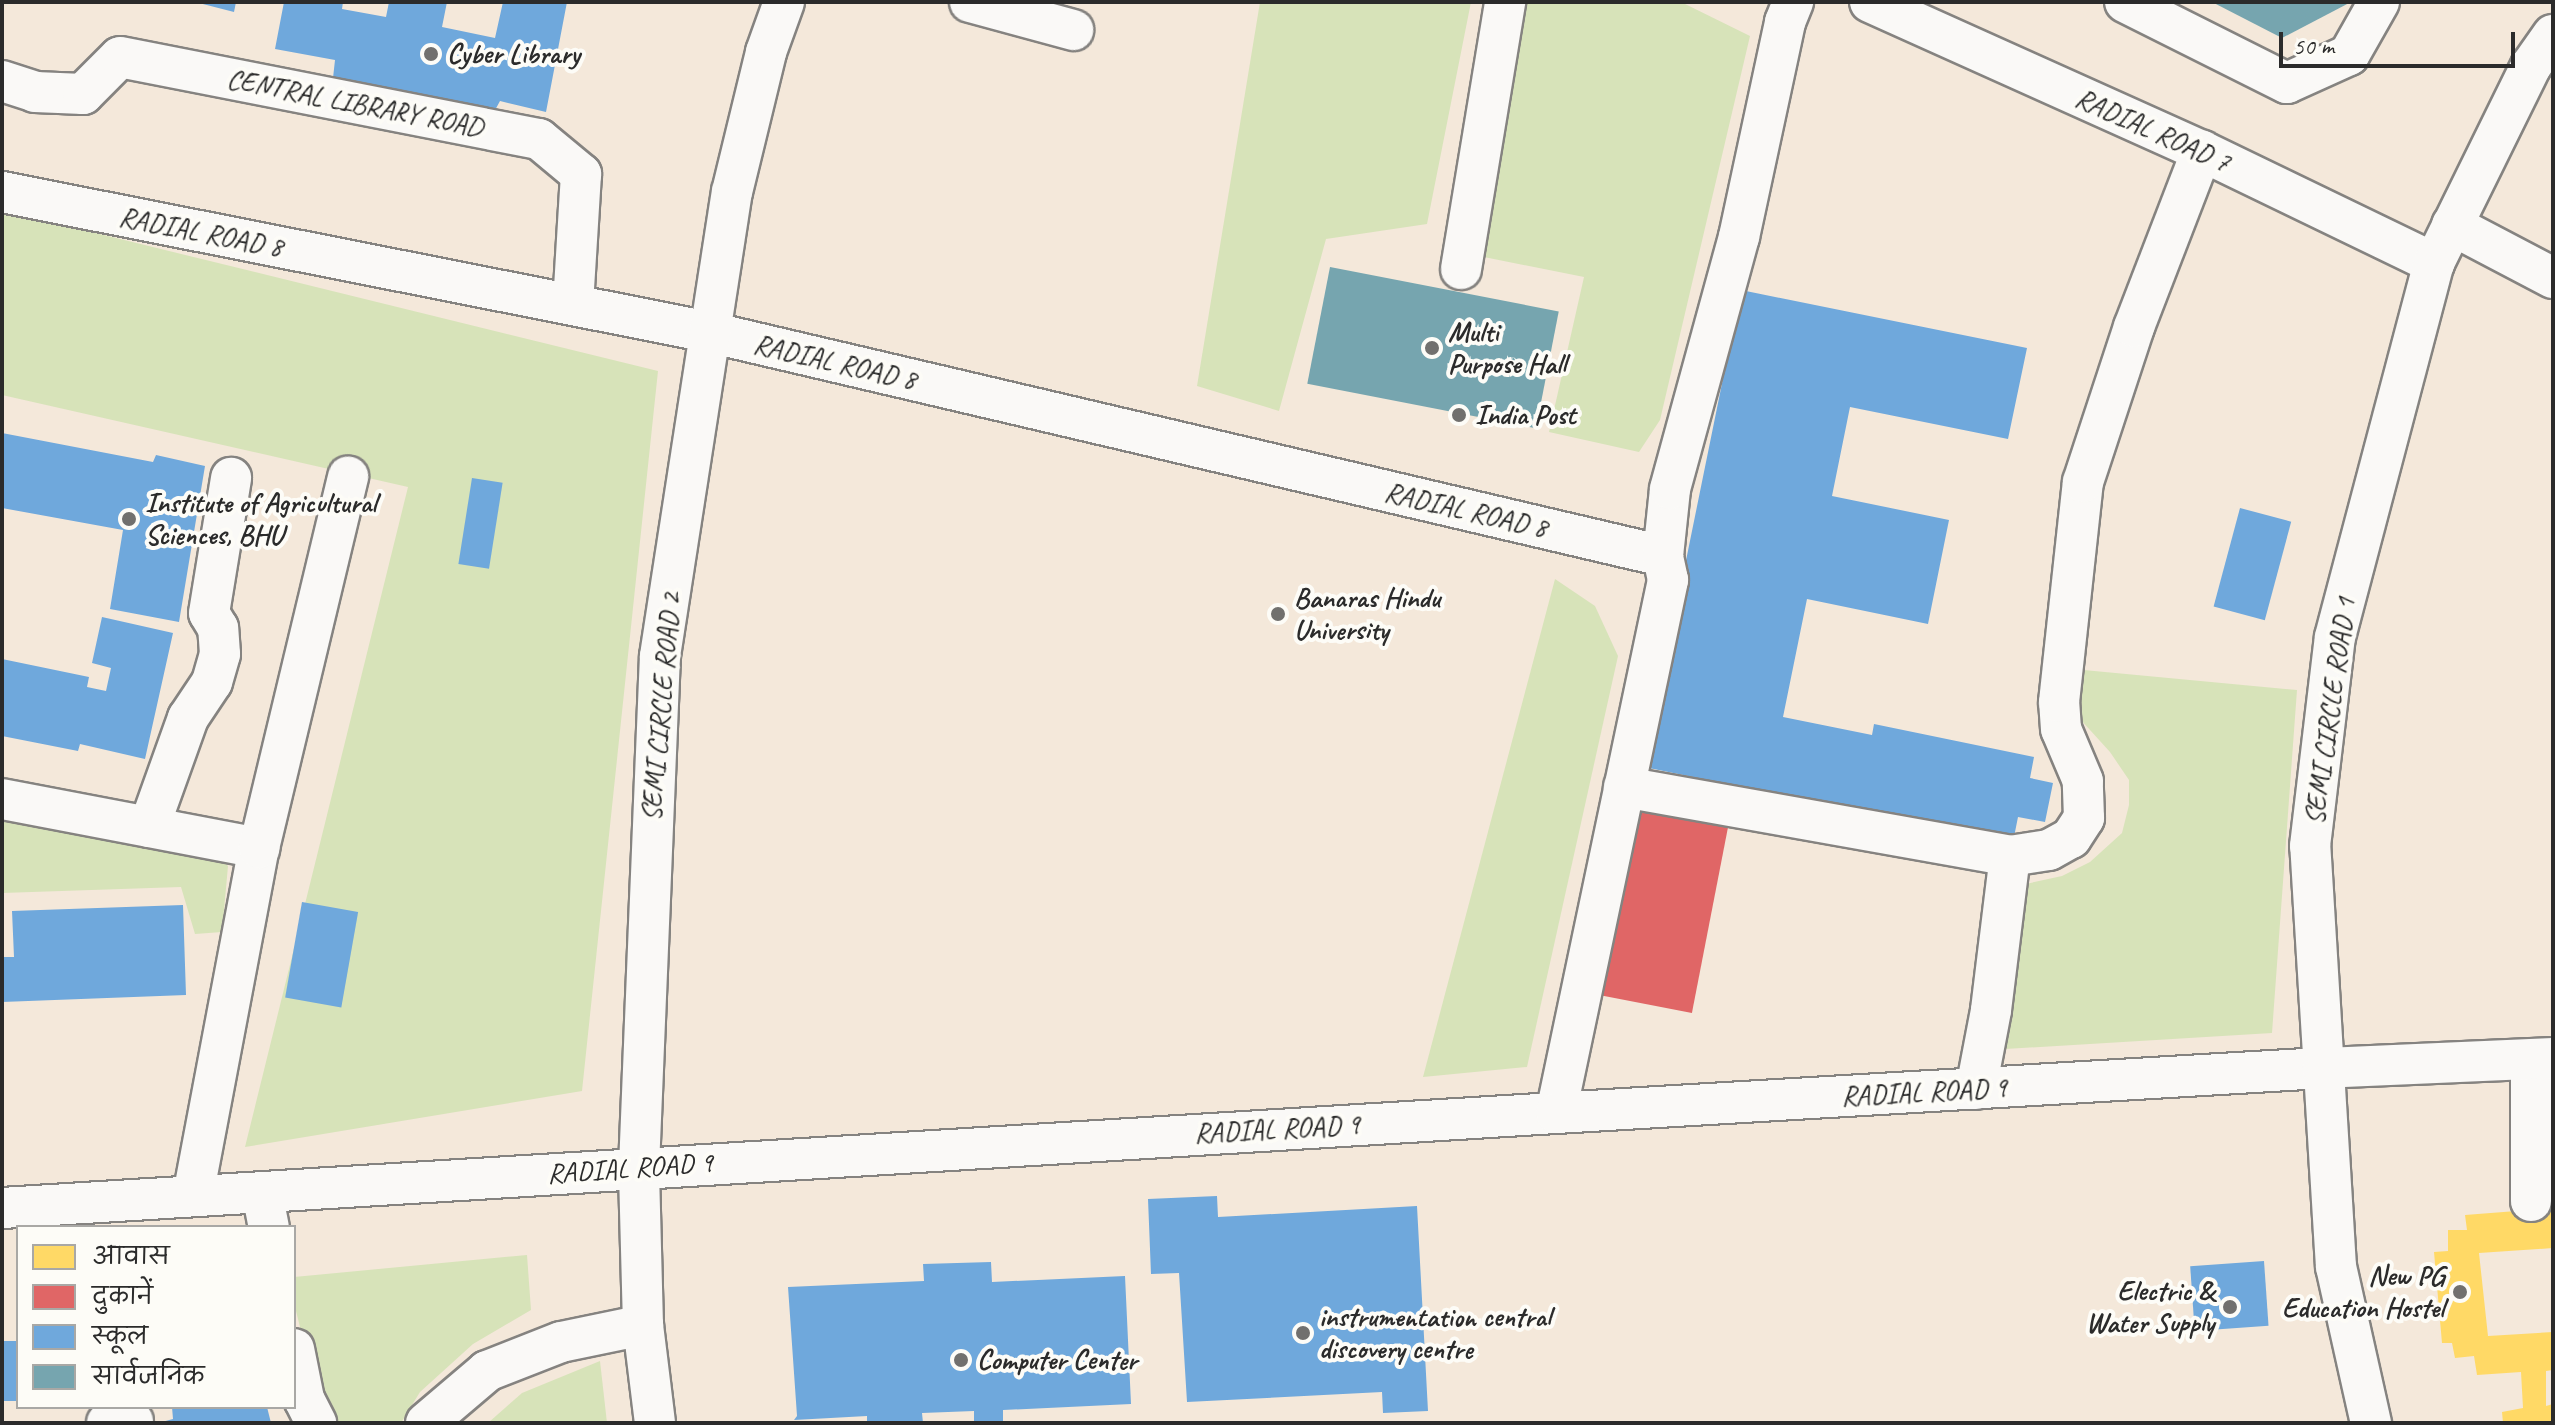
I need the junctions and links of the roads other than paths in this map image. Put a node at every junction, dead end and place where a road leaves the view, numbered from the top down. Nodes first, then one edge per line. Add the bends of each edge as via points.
1 (784, 2) edge
2 (970, 2) edge
3 (1505, 2) edge
4 (1793, 2) edge
5 (1870, 2) edge
6 (2125, 2) edge
7 (2379, 2) edge
8 (1073, 30) dead end
9 (2553, 35) edge
10 (2, 81) edge
11 (2202, 151) junction
12 (2, 192) edge
13 (2452, 225) junction
14 (2434, 263) junction
15 (1461, 269) dead end
16 (2553, 278) edge
17 (573, 305) junction
18 (709, 332) junction
19 (348, 477) dead end
20 (231, 478) dead end
21 (1663, 556) junction
22 (1624, 787) junction
23 (2, 799) edge
24 (149, 827) junction
25 (259, 848) junction
26 (2010, 856) junction
27 (2542, 1059) edge
28 (2323, 1068) junction
29 (1976, 1089) junction
30 (1556, 1113) junction
31 (639, 1167) junction
32 (193, 1196) junction
33 (2531, 1201) dead end
34 (2, 1208) edge
35 (266, 1209) edge
36 (643, 1325) junction
37 (296, 1359) edge
38 (316, 1423) edge
39 (426, 1423) edge
40 (655, 1423) edge
41 (2371, 1423) edge

1 - 18 lane, SEMI CIRCLE ROAD 2 via 766,52 732,192
2 - 8 lane
3 - 15 lane
4 - 21 lane via 1739,237 1670,489
5 - 11 lane, RADIAL ROAD 7
6 - 7 lane via 2287,83 2349,55
9 - 13 lane, SEMI CIRCLE ROAD 1 via 2531,66
10 - 17 lane, CENTRAL LIBRARY ROAD via 35,92 83,94 120,57 539,139 581,174
11 - 14 lane, RADIAL ROAD 7
11 - 26 lane via 2134,327 2083,482 2059,702 2061,729 2083,781 2084,818 2071,838 2049,850
12 - 17 lane, RADIAL ROAD 8
13 - 14 lane, SEMI CIRCLE ROAD 1
13 - 16 lane
14 - 28 lane, SEMI CIRCLE ROAD 1 via 2335,637 2310,846
17 - 18 lane, RADIAL ROAD 8
18 - 21 lane, RADIAL ROAD 8
18 - 31 lane, SEMI CIRCLE ROAD 2 via 660,656
19 - 25 lane
20 - 24 lane via 209,613 218,628 220,654 212,682 188,718
21 - 22 lane via 1668,580
22 - 26 lane
22 - 30 lane
23 - 24 lane
24 - 25 lane
25 - 32 lane
26 - 29 lane
27 - 28 lane, RADIAL ROAD 9
27 - 33 lane
28 - 29 lane, RADIAL ROAD 9
28 - 41 lane, SEMI CIRCLE ROAD 1 via 2336,1267
29 - 30 lane, RADIAL ROAD 9
30 - 31 lane, RADIAL ROAD 9
31 - 35 lane, RADIAL ROAD 9
31 - 36 lane, SEMI CIRCLE ROAD 2
32 - 34 lane, RADIAL ROAD 9
32 - 35 lane, RADIAL ROAD 9
36 - 39 lane via 561,1342 487,1371
36 - 40 lane, SEMI CIRCLE ROAD 2
37 - 38 lane via 304,1399

